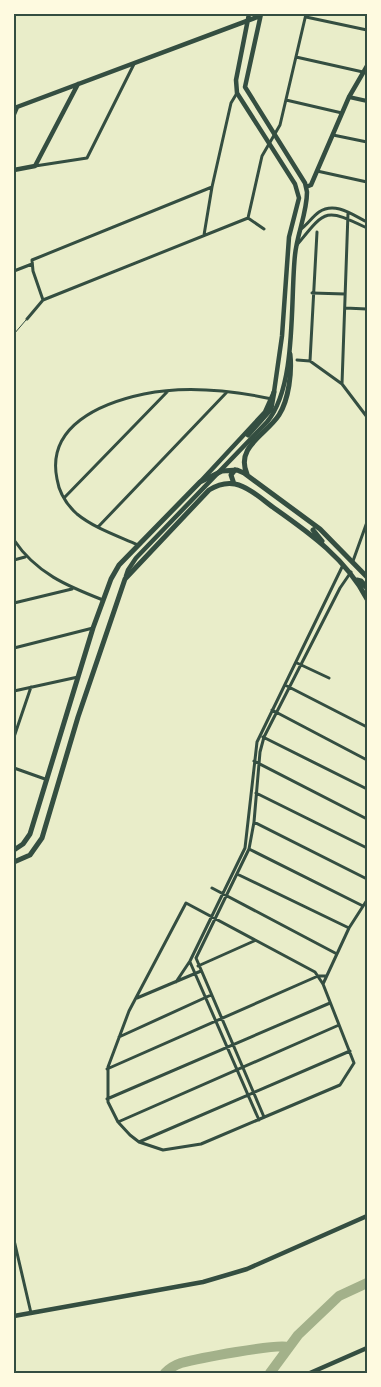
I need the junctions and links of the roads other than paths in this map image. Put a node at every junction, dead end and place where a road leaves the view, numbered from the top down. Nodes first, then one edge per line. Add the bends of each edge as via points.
1 (250, 14) edge
2 (260, 15) edge
3 (306, 15) edge
4 (248, 20) junction
5 (367, 30) edge
6 (296, 57) junction
7 (134, 64) junction
8 (367, 66) edge
9 (362, 72) junction
10 (78, 84) junction
11 (237, 93) junction
12 (349, 97) junction
13 (286, 100) junction
14 (367, 101) edge
15 (342, 113) junction
16 (14, 114) edge
17 (333, 135) junction
18 (275, 136) junction
19 (367, 142) edge
20 (268, 144) junction
21 (35, 166) junction
22 (14, 170) edge
23 (318, 171) junction
24 (367, 182) edge
25 (212, 187) junction
26 (306, 188) junction
27 (348, 213) junction
28 (248, 217) junction
29 (348, 220) junction
30 (367, 222) edge
31 (367, 228) edge
32 (264, 230) dead end
33 (299, 230) junction
34 (318, 232) dead end
35 (204, 235) junction
36 (296, 246) junction
37 (32, 262) junction
38 (14, 271) edge
39 (312, 293) junction
40 (346, 294) junction
41 (44, 300) junction
42 (345, 308) junction
43 (367, 309) edge
44 (27, 319) joint
45 (14, 334) edge
46 (289, 356) junction
47 (297, 360) dead end
48 (310, 362) junction
49 (342, 384) junction
50 (168, 391) junction
51 (227, 392) junction
52 (274, 392) junction
53 (272, 399) junction
54 (367, 417) edge
55 (248, 435) dead end
56 (237, 470) junction
57 (247, 475) junction
58 (208, 477) junction
59 (200, 482) junction
60 (234, 484) junction
61 (214, 487) junction
62 (64, 498) junction
63 (367, 522) edge
64 (98, 526) junction
65 (313, 530) dead end
66 (14, 540) edge
67 (138, 545) junction
68 (328, 549) junction
69 (26, 557) junction
70 (14, 560) edge
71 (353, 561) junction
72 (344, 565) junction
73 (351, 572) junction
74 (126, 576) junction
75 (367, 577) edge
76 (357, 580) junction
77 (367, 588) edge
78 (73, 589) junction
79 (367, 599) edge
80 (103, 600) junction
81 (14, 603) edge
82 (93, 628) junction
83 (14, 648) edge
84 (297, 662) junction
85 (302, 665) junction
86 (78, 677) junction
87 (329, 678) dead end
88 (90, 680) junction
89 (285, 686) junction
90 (31, 687) junction
91 (289, 688) junction
92 (14, 691) edge
93 (272, 710) junction
94 (277, 713) junction
95 (367, 727) edge
96 (262, 736) junction
97 (14, 737) edge
98 (367, 760) edge
99 (254, 761) junction
100 (259, 764) junction
101 (14, 768) edge
102 (45, 779) junction
103 (367, 789) edge
104 (252, 791) junction
105 (257, 793) junction
106 (367, 819) edge
107 (250, 820) junction
108 (254, 822) junction
109 (247, 848) junction
110 (367, 848) edge
111 (14, 850) edge
112 (14, 862) edge
113 (235, 874) junction
114 (367, 879) edge
115 (212, 888) dead end
116 (224, 895) junction
117 (367, 900) edge
118 (363, 906) junction
119 (210, 916) junction
120 (214, 918) junction
121 (348, 928) junction
122 (255, 940) junction
123 (336, 954) junction
124 (190, 961) junction
125 (198, 966) junction
126 (201, 971) junction
127 (195, 974) junction
128 (318, 976) junction
129 (326, 976) junction
130 (176, 982) junction
131 (323, 984) junction
132 (211, 996) junction
133 (136, 998) junction
134 (206, 998) junction
135 (330, 1003) junction
136 (221, 1019) junction
137 (216, 1021) junction
138 (339, 1025) junction
139 (119, 1037) junction
140 (232, 1044) junction
141 (227, 1047) junction
142 (350, 1051) junction
143 (243, 1068) junction
144 (107, 1069) junction
145 (237, 1070) junction
146 (254, 1092) junction
147 (248, 1094) junction
148 (107, 1099) junction
149 (264, 1117) junction
150 (259, 1120) junction
151 (118, 1122) junction
152 (139, 1142) junction
153 (367, 1216) edge
154 (14, 1240) edge
155 (31, 1313) junction
156 (14, 1316) edge
157 (367, 1348) edge
158 (310, 1373) edge

1 - 4 main road
2 - 4 main road
2 - 18 main road via 245,80 246,90
3 - 5 street
3 - 6 street
4 - 7 main road
4 - 11 main road via 236,80
6 - 9 street
6 - 13 street
7 - 10 main road
7 - 21 street via 87,157
8 - 9 main road
9 - 12 main road
10 - 16 main road via 17,107
10 - 21 main road
11 - 20 main road
11 - 25 street via 231,102
12 - 14 street
12 - 15 main road
13 - 15 street
13 - 18 street
15 - 17 main road
17 - 19 street
17 - 23 main road
18 - 20 street
18 - 26 main road
20 - 28 street
20 - 52 main road via 300,196 289,237 282,336
21 - 22 main road
23 - 24 street
23 - 26 main road
25 - 35 street
25 - 37 street
26 - 33 main road
27 - 29 street
27 - 30 street
27 - 33 street via 340,209 326,209
28 - 32 street
28 - 35 street
29 - 31 street
29 - 36 street via 326,214 315,222
29 - 40 street
33 - 36 main road
34 - 39 street
35 - 41 street
36 - 46 main road
37 - 38 street
37 - 41 street
39 - 40 street
39 - 48 street
40 - 42 street
41 - 44 street
42 - 43 street
42 - 49 street
44 - 45 lane
46 - 57 main road via 284,405 244,453
46 - 74 main road via 280,400 270,418 136,558
47 - 48 street
48 - 49 street
49 - 54 street
50 - 51 street via 200,389
50 - 62 street
50 - 62 street via 106,406 71,427 55,455 58,484
51 - 53 street
51 - 64 street
52 - 53 main road
52 - 55 main road via 271,409
53 - 59 main road via 265,412
56 - 57 main road
56 - 58 main road
56 - 60 main road via 230,475
57 - 71 main road via 320,529
58 - 59 main road
58 - 61 main road via 213,480
59 - 67 main road
60 - 61 main road
60 - 68 main road via 244,487
61 - 74 main road
62 - 64 street via 76,514
63 - 71 street
64 - 67 street
65 - 68 main road
66 - 69 street
67 - 80 main road via 117,568
68 - 72 main road
69 - 70 street
69 - 78 street via 45,574
71 - 75 main road
72 - 73 main road
72 - 84 street
73 - 76 main road
73 - 85 street
74 - 88 main road
76 - 77 main road
76 - 79 main road
78 - 80 street
78 - 81 street
80 - 82 main road
82 - 83 street
82 - 86 main road
84 - 85 street
84 - 89 street
85 - 87 street
85 - 91 street
86 - 88 main road
86 - 90 street
86 - 102 main road
88 - 112 main road via 42,838 30,855
89 - 91 street
89 - 93 street
90 - 92 street
90 - 97 street
91 - 94 street
91 - 95 street
93 - 94 street
93 - 96 street
94 - 96 street
94 - 98 street
96 - 99 street
96 - 100 street
96 - 103 street
99 - 100 street
99 - 104 street
100 - 105 street
100 - 106 street
101 - 102 street
102 - 111 main road via 30,834
104 - 105 street
104 - 107 street
105 - 108 street
105 - 110 street
107 - 108 street
107 - 109 street
108 - 109 street
108 - 114 street
109 - 113 street
109 - 118 street
113 - 116 street
113 - 121 street
115 - 116 street
116 - 119 street
116 - 120 street
116 - 123 street
117 - 118 street
118 - 121 street
119 - 120 street
119 - 124 street
119 - 133 street via 186,903
120 - 122 street
120 - 125 street via 196,956
121 - 123 street
122 - 125 street
122 - 128 street
123 - 129 street
124 - 127 street
124 - 130 street
125 - 126 street
126 - 127 street
126 - 132 street
127 - 130 street
127 - 134 street
128 - 129 street
128 - 131 street
128 - 136 street
129 - 131 street
130 - 133 street
131 - 135 street
132 - 134 street
132 - 136 street
133 - 139 street
134 - 137 street
134 - 139 street
135 - 138 street
135 - 140 street
136 - 137 street
136 - 140 street
137 - 141 street
137 - 144 street
138 - 142 street
138 - 143 street
139 - 144 street
140 - 141 street
140 - 143 street
141 - 145 street
141 - 148 street
142 - 146 street
142 - 149 street via 354,1064 342,1084
143 - 145 street
143 - 146 street
144 - 148 street
145 - 147 street
145 - 151 street
146 - 147 street
146 - 149 street
147 - 150 street
147 - 152 street
148 - 151 street
149 - 150 street
150 - 152 street via 219,1138 181,1149 164,1150
151 - 152 street
153 - 155 main road via 247,1269 203,1282
154 - 155 street
155 - 156 main road
157 - 158 main road

